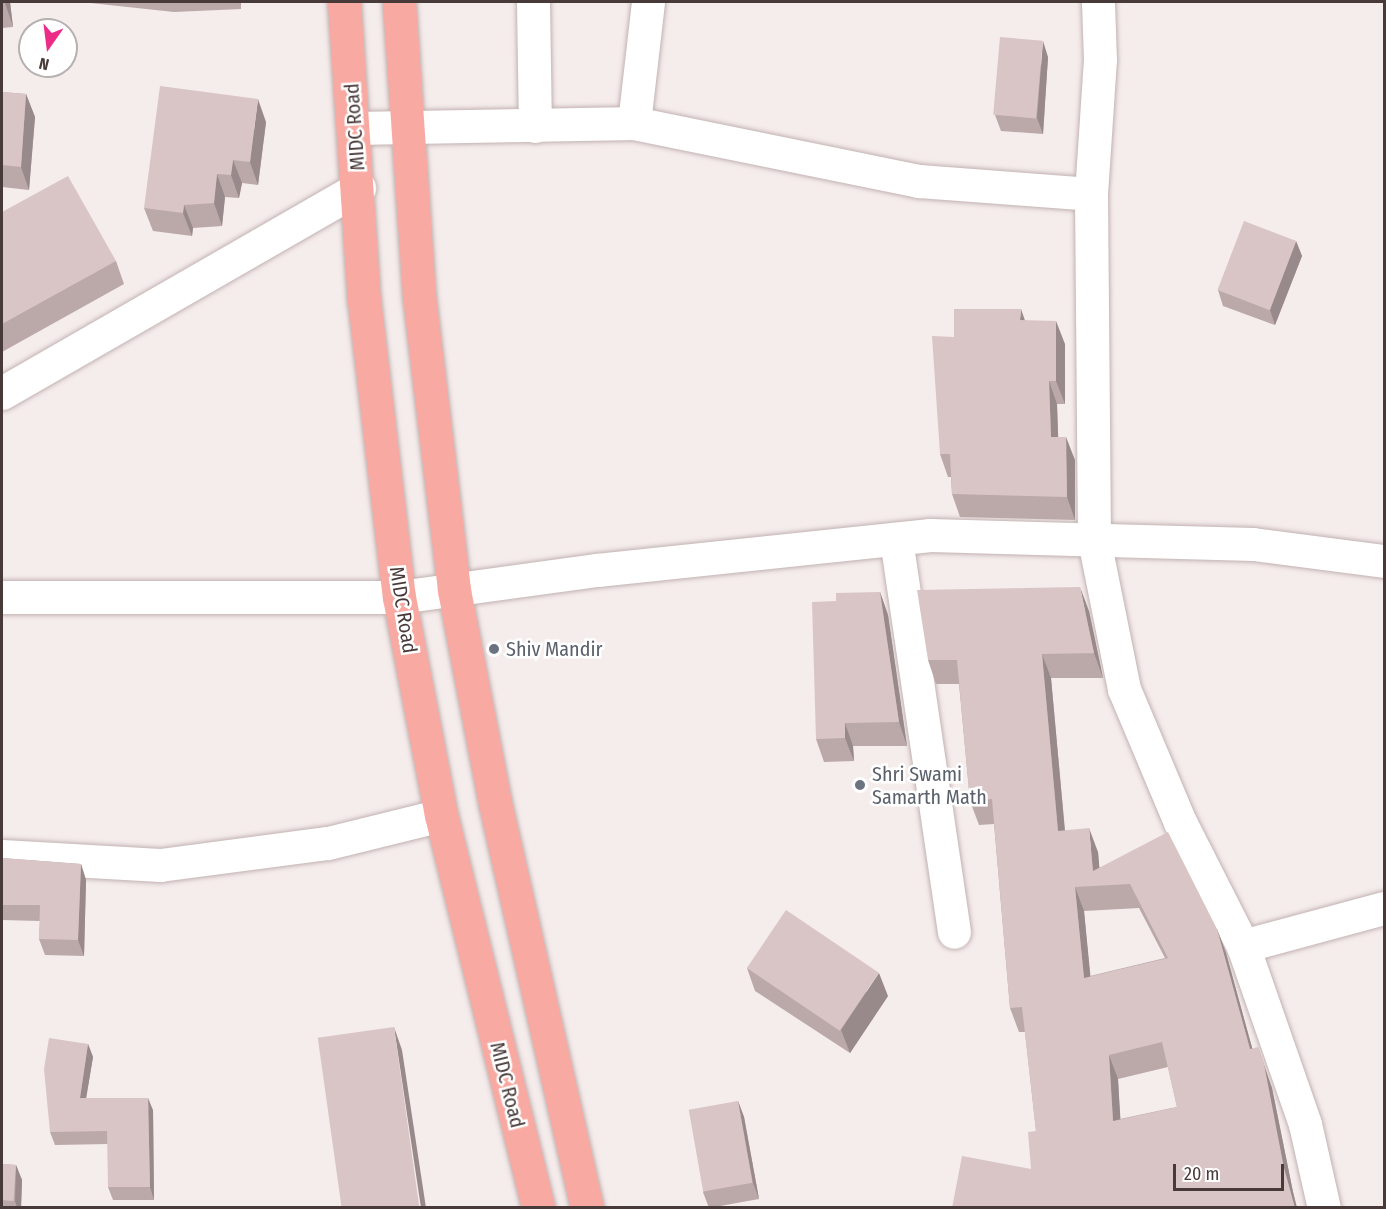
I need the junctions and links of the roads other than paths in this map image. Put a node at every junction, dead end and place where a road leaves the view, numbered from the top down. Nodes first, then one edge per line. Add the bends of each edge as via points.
1 (344, 2) edge
2 (399, 2) edge
3 (532, 2) edge
4 (648, 2) edge
5 (1098, 2) edge
6 (634, 123) junction
7 (535, 126) junction
8 (411, 127) junction
9 (356, 128) junction
10 (359, 188) junction
11 (1091, 194) junction
12 (2, 393) edge
13 (896, 539) junction
14 (1094, 540) junction
15 (1384, 561) edge
16 (454, 590) junction
17 (2, 597) edge
18 (399, 597) junction
19 (441, 815) junction
20 (2, 856) edge
21 (1384, 908) edge
22 (954, 932) dead end
23 (1243, 946) junction
24 (538, 1208) edge
25 (587, 1208) edge
26 (1324, 1208) edge

1 - 9 main road, MIDC Road
2 - 8 main road
3 - 7 street
4 - 6 street
5 - 11 street via 1101,60
6 - 7 street
6 - 11 street via 919,181
7 - 8 street
8 - 9 street
8 - 16 main road via 419,296
9 - 10 main road, MIDC Road
10 - 12 street
10 - 18 main road, MIDC Road via 364,300
11 - 14 street
13 - 14 street via 930,535
13 - 16 street
13 - 22 street
14 - 15 street via 1253,544
14 - 23 street via 1124,689 1180,822
16 - 18 street
16 - 25 main road via 495,803
17 - 18 street
18 - 19 main road, MIDC Road
19 - 20 street via 328,843 160,865
19 - 24 main road, MIDC Road
21 - 23 street
23 - 26 street via 1305,1124

